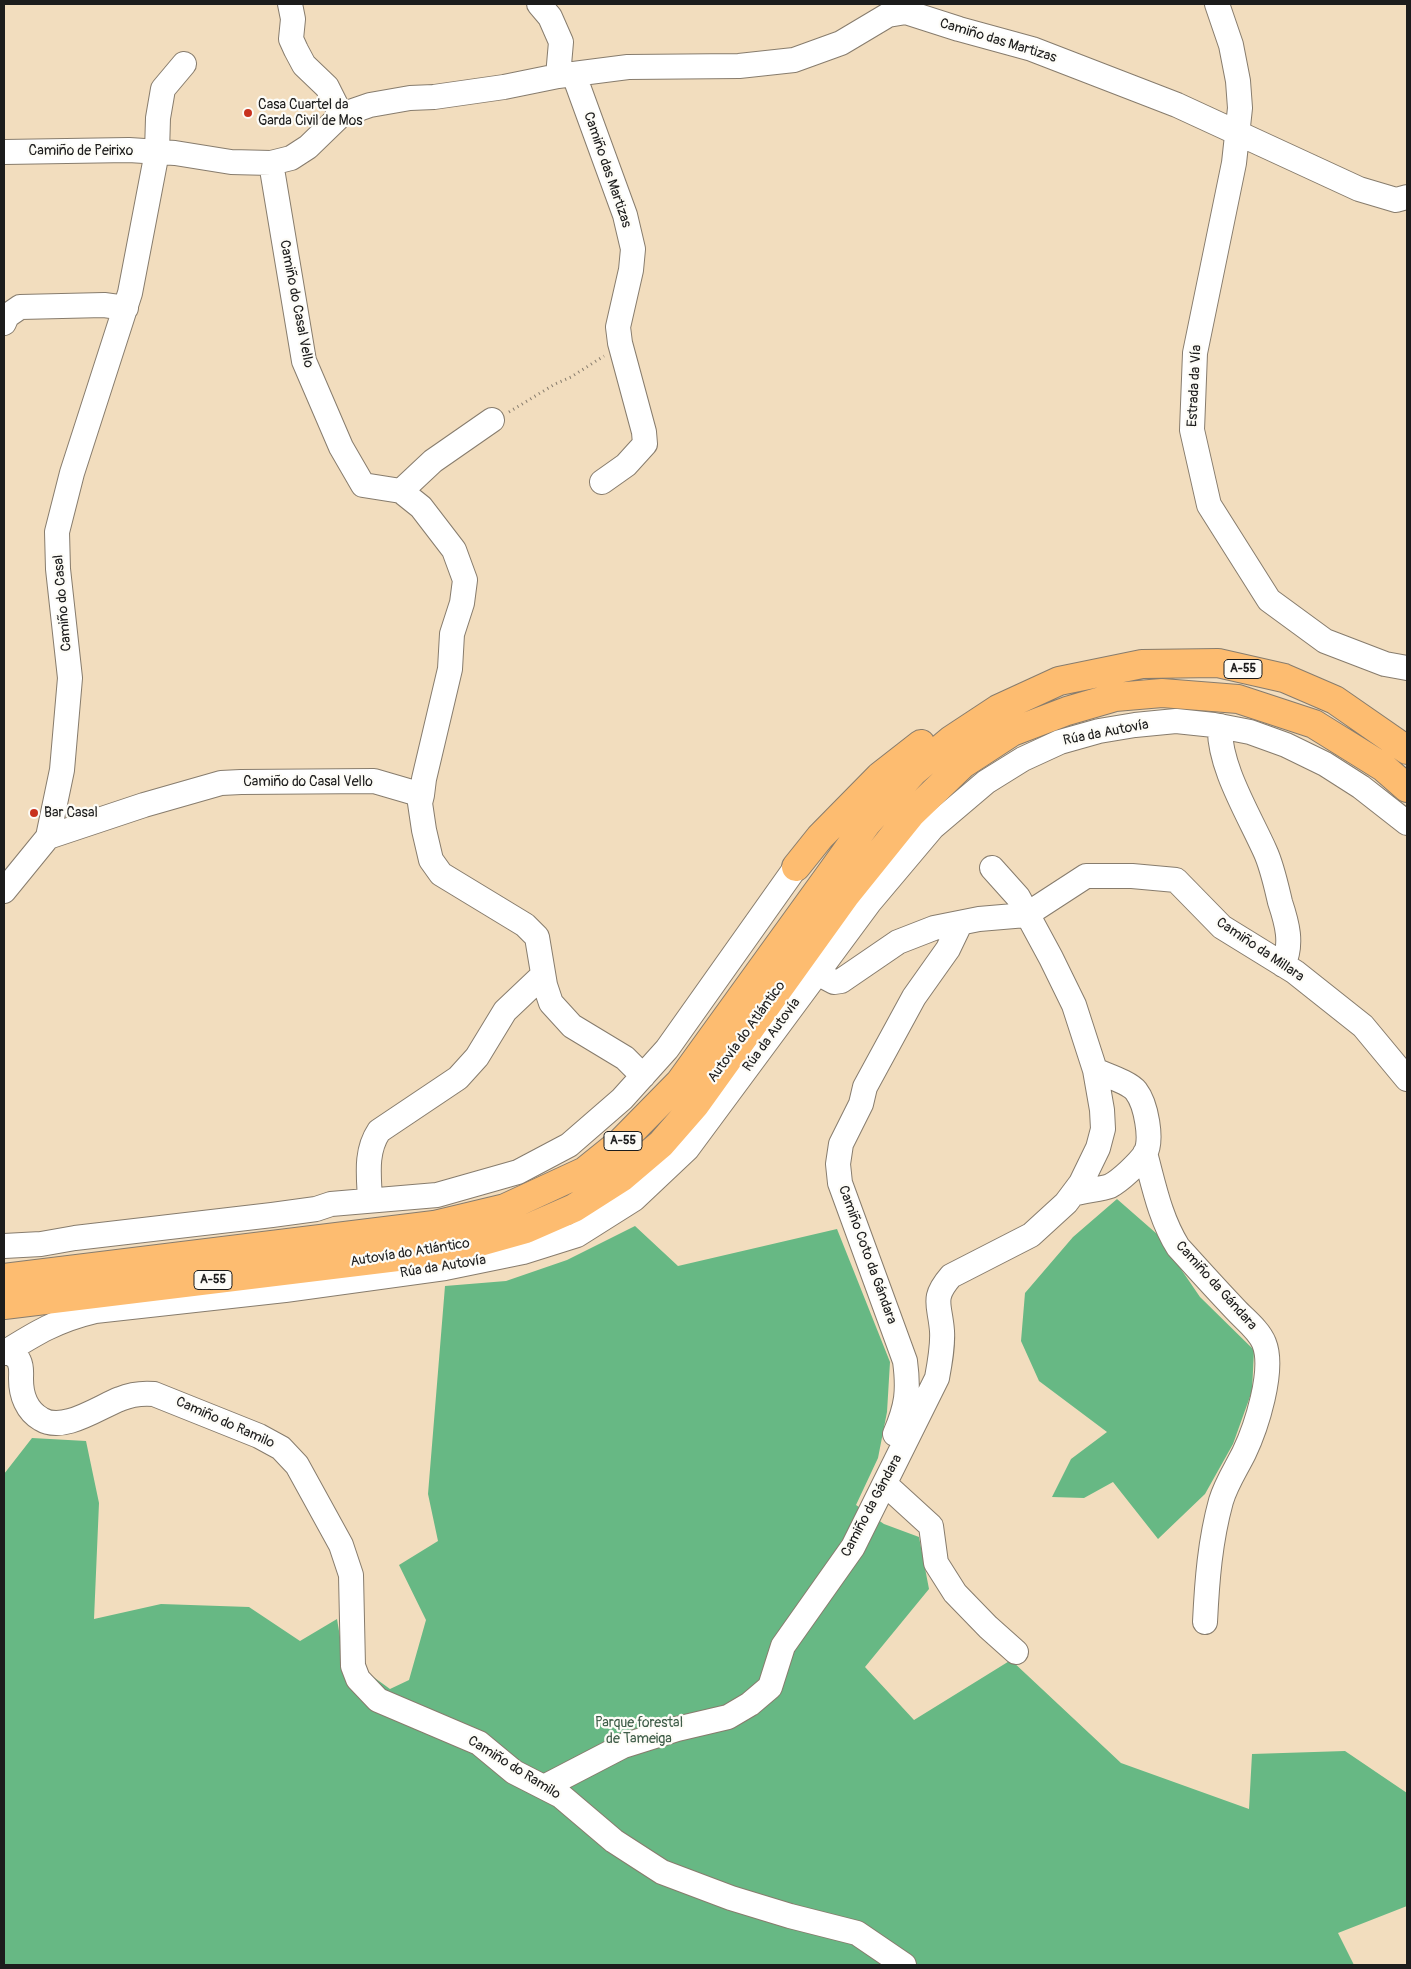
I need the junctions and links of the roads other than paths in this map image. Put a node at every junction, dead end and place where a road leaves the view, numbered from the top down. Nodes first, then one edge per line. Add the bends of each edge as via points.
1 (290, 4) edge
2 (539, 4) edge
3 (1217, 4) edge
4 (184, 64) dead end
5 (566, 75) junction
6 (340, 114) junction
7 (1238, 132) junction
8 (4, 152) edge
9 (157, 152) junction
10 (271, 164) junction
11 (1407, 197) edge
12 (126, 308) junction
13 (4, 323) edge
14 (492, 420) road end
15 (602, 482) dead end
16 (401, 491) junction
17 (1407, 668) edge
18 (1059, 681) junction
19 (1220, 726) junction
20 (1407, 750) edge
21 (1407, 788) edge
22 (422, 796) junction
23 (1407, 823) edge
24 (48, 837) junction
25 (796, 867) joint
26 (992, 868) dead end
27 (4, 891) edge
28 (1026, 914) junction
29 (960, 924) junction
30 (1283, 965) junction
31 (817, 974) junction
32 (544, 975) junction
33 (1095, 1070) junction
34 (643, 1076) junction
35 (1407, 1079) edge
36 (1145, 1153) junction
37 (1073, 1194) junction
38 (370, 1200) junction
39 (4, 1235) edge
40 (74, 1238) junction
41 (4, 1246) edge
42 (309, 1267) junction
43 (445, 1268) junction
44 (4, 1278) edge
45 (210, 1280) junction
46 (4, 1305) edge
47 (150, 1305) junction
48 (11, 1357) edge
49 (896, 1461) junction
50 (885, 1484) junction
51 (1205, 1622) dead end
52 (1016, 1652) dead end
53 (544, 1787) junction
54 (904, 1965) edge

1 - 6 street via 293,18 291,39 296,50 304,65 327,87
2 - 5 street via 550,17 561,42
3 - 7 street, Estrada da Vía via 1232,45 1238,81
4 - 9 street, Camiño do Casal via 163,89
5 - 6 street, Camiño das Martizas via 370,104
5 - 7 street, Camiño das Martizas via 628,67 739,66 794,60 841,43 888,15 906,12 1032,49
5 - 15 street, Camiño das Martizas via 625,215 633,248 618,327 645,444 626,465
6 - 10 street, Camiño das Martizas via 308,147 291,158
7 - 11 street, Camiño das Martizas via 1359,189 1396,200
7 - 17 street, Estrada da Vía via 1195,353 1192,430 1210,505 1269,600 1325,641 1385,664
8 - 9 street, Camiño de Peirixo
9 - 10 street, Camiño das Martizas
9 - 12 street, Camiño do Casal
10 - 16 street, Camiño do Casal Vello via 304,361 340,447 363,485
12 - 13 street via 104,305 20,307 7,316
12 - 24 street, Camiño do Casal via 72,473 57,532 70,678 62,770
14 - 16 street via 433,461
16 - 22 street via 421,508 454,550 464,580 462,603 452,634 450,669
18 - 20 highway, Autovía do Atlántico / A-55 via 1142,664 1218,663 1284,678 1335,700
18 - 25 highway via 1008,693 955,718 880,776 820,837
18 - 44 highway, Autovía do Atlántico / A-55 via 998,709 951,740 913,772 867,823 680,1082 621,1142 585,1171 506,1208 434,1225
19 - 23 street, Rúa da Autovía via 1268,738 1325,764 1362,787
19 - 30 street via 1219,739 1224,757 1266,853 1288,928 1288,955
19 - 31 street, Rúa da Autovía via 1176,721 1135,724 1060,742 1016,763 986,782 933,827 869,903
21 - 42 highway, Autovía do Atlántico / A-55 via 1383,767 1314,724 1238,698 1162,693 1115,697 1012,732 963,764 911,814 845,896 695,1105 661,1144 621,1178 566,1211 526,1229 422,1254
22 - 24 street, Camiño do Casal Vello via 374,781 221,784
22 - 32 street via 420,803 431,860 441,874 526,925 537,937
24 - 27 street, Camiño do Casal
25 - 34 street via 667,1049
26 - 28 street, Camiño da Gándara via 1018,897
28 - 29 street, Camiño da Millara
28 - 30 street, Camiño da Millara via 1086,876 1176,880 1222,927
28 - 33 street, Camiño da Gándara via 1074,1005
29 - 31 street, Camiño da Millara via 934,928 898,942 841,981 834,982
29 - 49 street, Camiño Coto da Gándara via 948,949 914,996 865,1087 861,1104 842,1144 838,1164 840,1183 905,1361 908,1385 904,1413 894,1434 892,1448
30 - 35 street, Camiño da Millara via 1364,1026
31 - 43 street, Rúa da Autovía via 687,1149 634,1199 577,1235 523,1252
32 - 34 street via 550,1003 572,1026 624,1058
32 - 38 street via 505,1011 477,1057 458,1078 379,1132 372,1142 369,1156
33 - 36 street, Camiño da Gándara via 1136,1090 1146,1114 1148,1139
33 - 37 street, Camiño da Gándara via 1103,1129 1082,1184
34 - 38 street via 569,1145 518,1172 437,1195
36 - 37 street via 1129,1172 1110,1186
36 - 51 street, Camiño da Gándara via 1161,1212 1172,1236 1188,1258 1260,1336 1267,1354 1263,1397 1255,1424 1222,1498 1214,1527 1208,1563
37 - 49 street, Camiño da Gándara via 1031,1235 951,1276 943,1285 937,1302 942,1330 937,1378
38 - 40 street
39 - 40 street
40 - 41 street
42 - 43 highway
42 - 45 highway, Autovía do Atlántico / A-55
43 - 47 street, Rúa da Autovía
45 - 46 highway, Autovía do Atlántico / A-55
45 - 47 highway
47 - 48 street, Rúa da Autovía via 70,1317 48,1327
48 - 53 street, Camiño do Ramilo via 23,1397 41,1420 57,1424 121,1398 154,1394 260,1436 281,1448 298,1465 344,1552 351,1575 353,1666 358,1679 378,1700 479,1743 514,1772
49 - 50 street, Camiño da Gándara
50 - 52 street via 931,1526 936,1563 955,1593
50 - 53 street, Camiño da Gándara via 853,1547 783,1646 770,1687 728,1717 623,1746
53 - 54 street, Camiño do Ramilo via 560,1796 614,1841 662,1872 731,1898 858,1933

